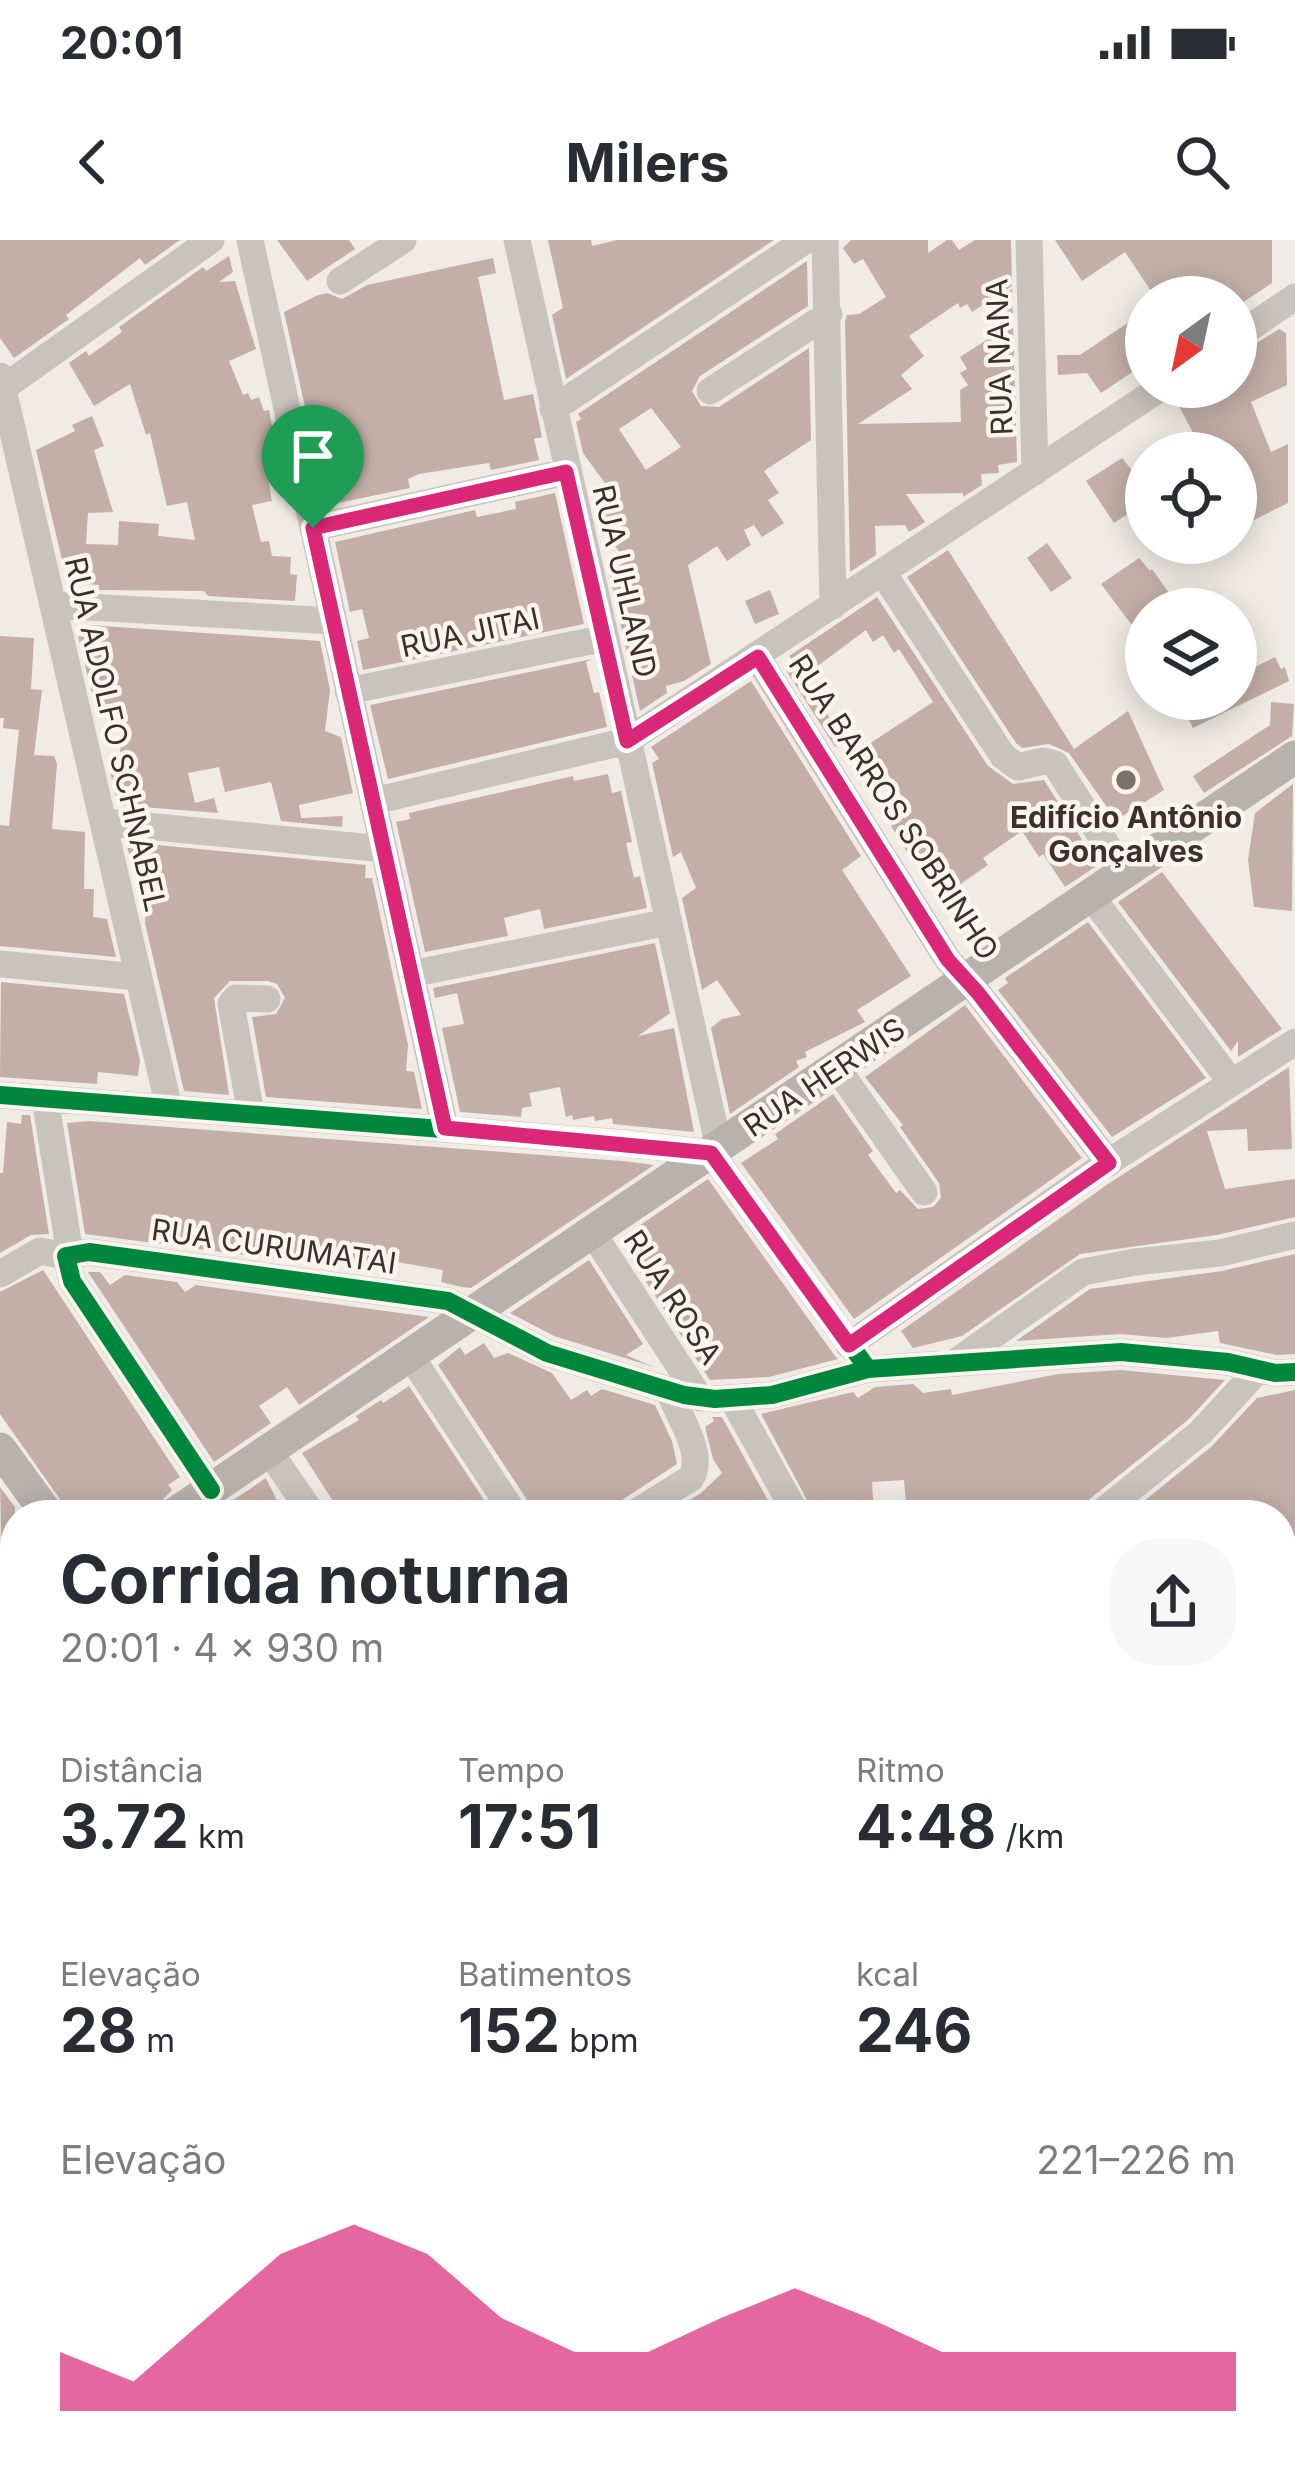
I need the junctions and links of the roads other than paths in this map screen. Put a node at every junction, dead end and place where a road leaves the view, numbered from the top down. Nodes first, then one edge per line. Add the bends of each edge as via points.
1 (211, 240) edge
2 (250, 240) edge
3 (403, 240) edge
4 (517, 240) edge
5 (806, 240) edge
6 (825, 240) edge
7 (1028, 240) edge
8 (340, 280) dead end
9 (1295, 297) edge
10 (829, 314) junction
11 (1257, 323) edge
12 (2, 382) edge
13 (710, 391) dead end
14 (1131, 408) edge
15 (553, 409) junction
16 (566, 472) junction
17 (1035, 472) junction
18 (313, 528) junction
19 (884, 573) junction
20 (54, 605) junction
21 (833, 606) junction
22 (334, 621) junction
23 (605, 638) junction
24 (758, 657) junction
25 (348, 691) junction
26 (627, 741) junction
27 (1295, 757) edge
28 (374, 801) junction
29 (104, 822) junction
30 (383, 849) junction
31 (1124, 872) junction
32 (1090, 895) junction
33 (669, 922) junction
34 (0, 964) edge
35 (411, 974) junction
36 (138, 977) junction
37 (966, 980) junction
38 (266, 999) dead end
39 (1295, 1042) edge
40 (837, 1068) junction
41 (1232, 1083) junction
42 (0, 1095) edge
43 (45, 1098) junction
44 (169, 1108) junction
45 (251, 1114) junction
46 (445, 1128) junction
47 (715, 1150) junction
48 (1109, 1163) junction
49 (924, 1192) dead end
50 (592, 1232) junction
51 (1295, 1235) edge
52 (68, 1255) junction
53 (0, 1274) edge
54 (471, 1314) junction
55 (849, 1345) junction
56 (410, 1355) junction
57 (952, 1364) junction
58 (868, 1369) junction
59 (1257, 1371) junction
60 (1295, 1372) edge
61 (669, 1390) junction
62 (700, 1398) junction
63 (733, 1400) junction
64 (0, 1449) edge
65 (269, 1451) junction
66 (211, 1490) junction
67 (37, 1500) edge
68 (196, 1500) edge
69 (303, 1500) edge
70 (505, 1500) edge
71 (656, 1500) edge
72 (789, 1500) edge
73 (1117, 1500) edge

1 - 12 street
2 - 18 street
3 - 8 street
4 - 15 street, RUA UHLAND
5 - 15 street
6 - 10 street
7 - 17 street, RUA NANA
9 - 11 street
10 - 13 street
10 - 21 street
12 - 20 street, RUA ADOLFO SCHNABEL
14 - 17 street
15 - 16 street, RUA UHLAND
16 - 18 street
16 - 23 street, RUA UHLAND
17 - 19 street
18 - 22 street
19 - 21 street
19 - 31 street via 1003,756 1018,766 1054,764
20 - 22 street
20 - 29 street, RUA ADOLFO SCHNABEL
21 - 24 street
22 - 25 street
23 - 25 street, RUA JITAI
23 - 26 street, RUA UHLAND
24 - 26 street
24 - 37 street, RUA BARROS SOBRINHO
25 - 28 street
26 - 28 street
26 - 33 street, RUA UHLAND
27 - 31 main road, RUA HERWIS
28 - 30 street
29 - 30 street
29 - 36 street, RUA ADOLFO SCHNABEL
30 - 35 street
31 - 32 main road, RUA HERWIS
32 - 37 main road, RUA HERWIS
32 - 41 street
33 - 35 street
33 - 47 street, RUA UHLAND
34 - 36 street
35 - 46 street
36 - 44 street, RUA ADOLFO SCHNABEL
37 - 40 main road, RUA HERWIS
37 - 48 street, RUA BARROS SOBRINHO
38 - 45 street via 231,1004
39 - 41 street
40 - 47 main road, RUA HERWIS
40 - 49 street
41 - 48 street
42 - 43 street
43 - 44 street
43 - 52 street
44 - 45 street
45 - 46 street
46 - 47 street
47 - 50 main road, RUA HERWIS
47 - 55 street
48 - 55 street
50 - 54 main road, RUA HERWIS
50 - 62 street, RUA ROSA
51 - 57 street via 1083,1272
52 - 53 street, RUA CURUMATAI via 35,1252
52 - 54 street, RUA CURUMATAI via 400,1293
52 - 66 street via 72,1281
54 - 56 main road, RUA HERWIS
54 - 61 street, RUA CURUMATAI via 547,1353
55 - 58 street
56 - 65 main road, RUA HERWIS
56 - 70 street
57 - 58 street, RUA CURUMATAI
57 - 59 street, RUA CURUMATAI via 1121,1352
58 - 63 street, RUA CURUMATAI
59 - 60 street, RUA CURUMATAI
59 - 73 street via 1201,1432
61 - 62 street, RUA CURUMATAI
61 - 71 street via 696,1469
62 - 63 street, RUA CURUMATAI
63 - 72 street
64 - 67 main road
65 - 66 main road, RUA HERWIS
65 - 69 street
66 - 68 main road, RUA HERWIS

